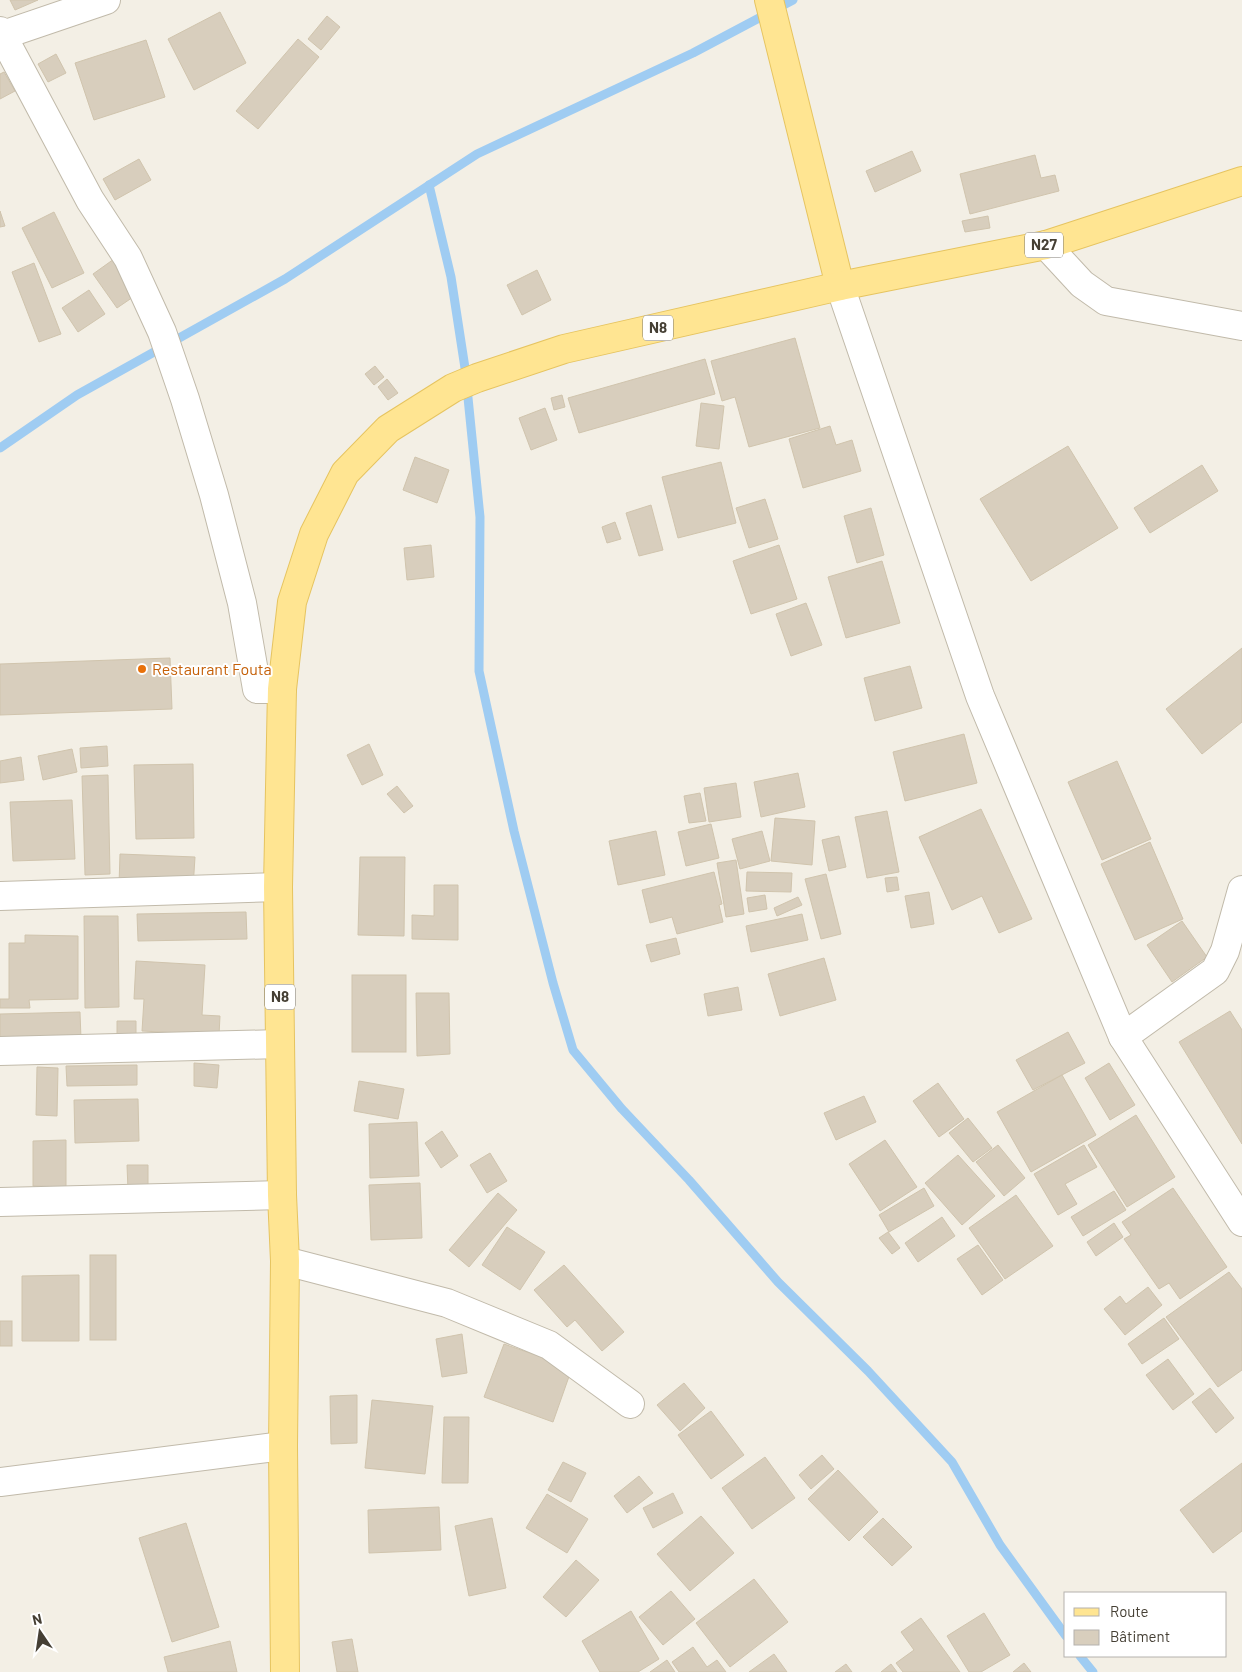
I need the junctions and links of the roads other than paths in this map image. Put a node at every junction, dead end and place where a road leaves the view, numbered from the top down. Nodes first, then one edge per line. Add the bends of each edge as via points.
1 (106, 0) edge
2 (768, 0) edge
3 (1, 34) edge
4 (1242, 181) edge
5 (1046, 245) junction
6 (840, 286) junction
7 (1242, 326) edge
8 (282, 689) junction
9 (278, 887) junction
10 (1242, 890) edge
11 (0, 896) edge
12 (1123, 1037) junction
13 (280, 1044) junction
14 (0, 1051) edge
15 (282, 1195) junction
16 (0, 1202) edge
17 (1242, 1222) edge
18 (285, 1261) junction
19 (630, 1404) dead end
20 (283, 1446) junction
21 (0, 1482) edge
22 (285, 1672) edge

1 - 3 street
2 - 6 main road
3 - 8 street via 90,200 128,258 162,332 214,495 242,603 257,689
4 - 5 main road, N27
5 - 6 main road, N27
5 - 7 street via 1082,284 1106,301
6 - 8 main road, N8 via 564,349 465,383 388,429 345,473 314,534 292,602
6 - 12 street via 980,696
8 - 9 main road, N8
9 - 11 street
9 - 13 main road, N8
10 - 12 street via 1224,951 1214,971
12 - 17 street
13 - 14 street
13 - 15 main road, N8
15 - 16 street
15 - 18 main road, N8
18 - 19 street via 447,1303 548,1345
18 - 20 main road, N8
20 - 21 street
20 - 22 main road, N8

